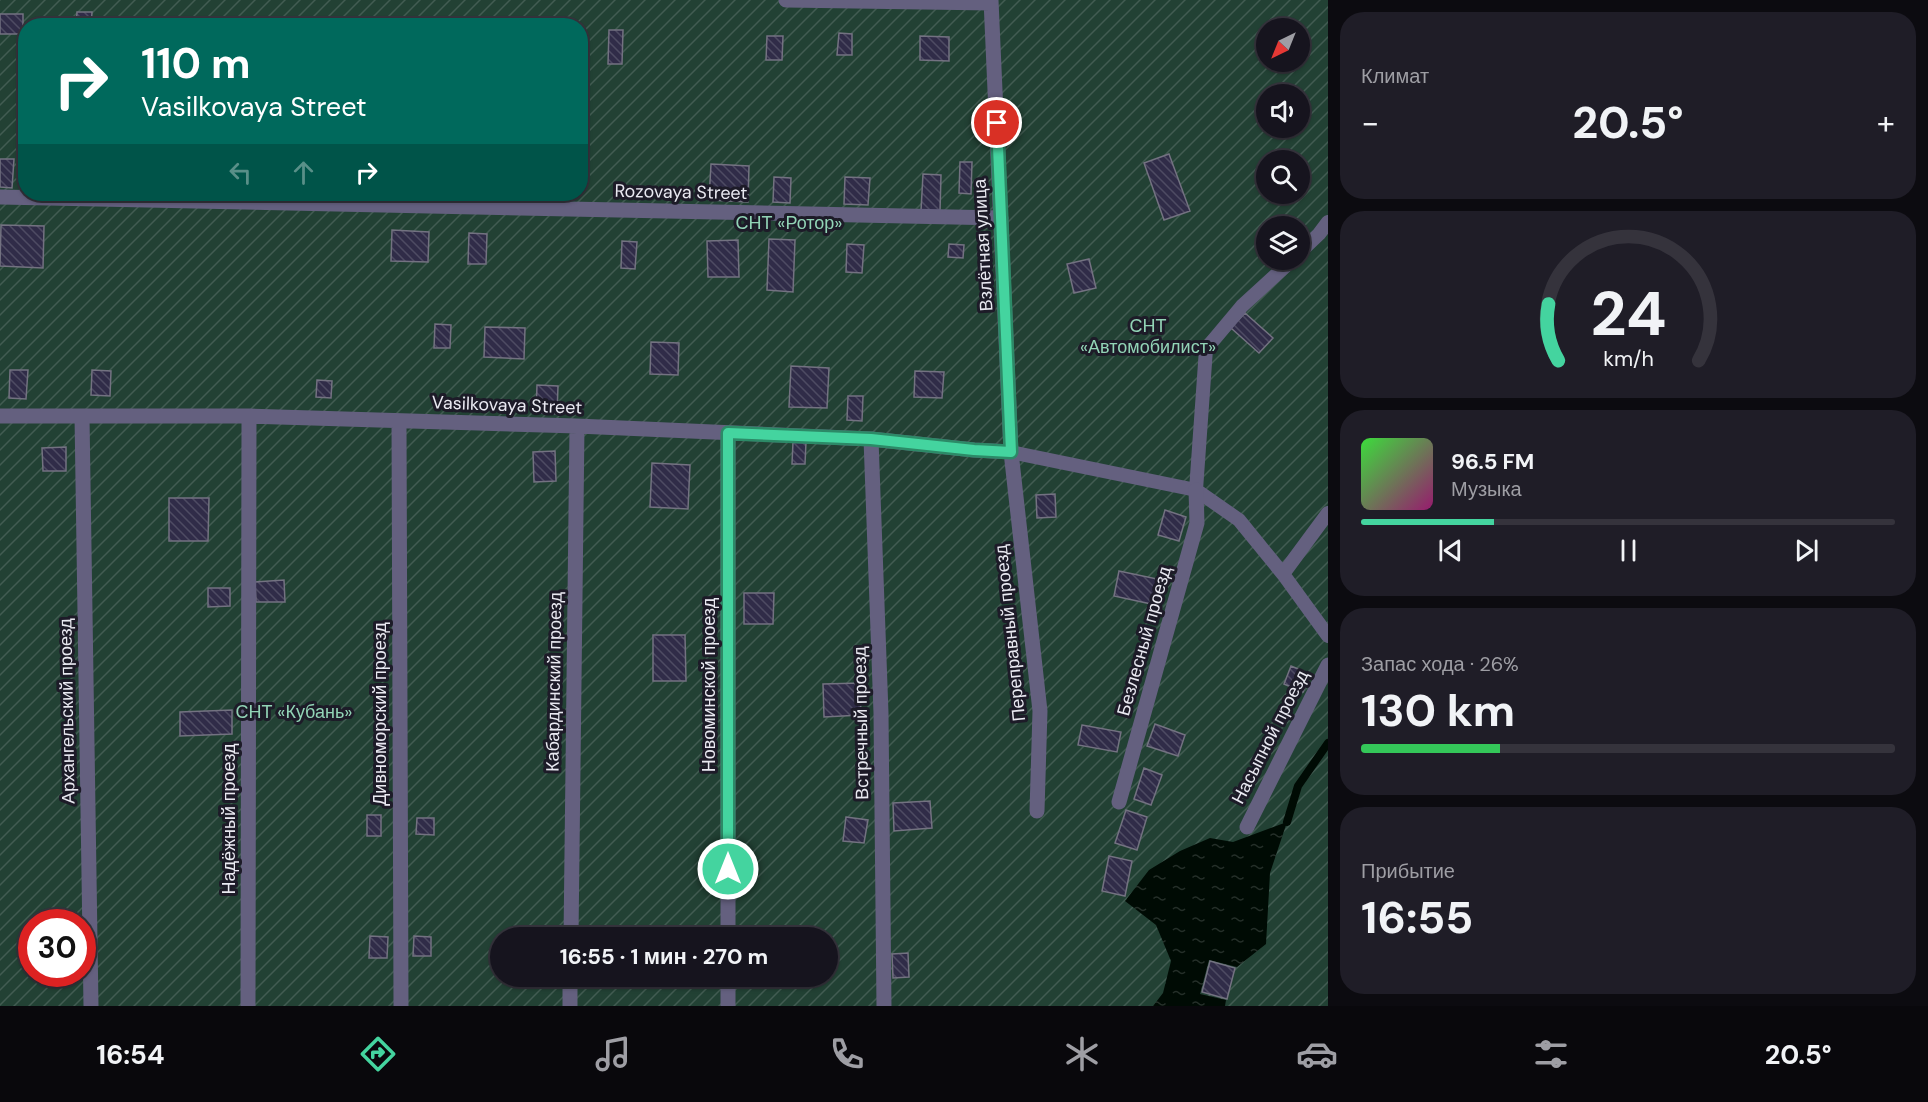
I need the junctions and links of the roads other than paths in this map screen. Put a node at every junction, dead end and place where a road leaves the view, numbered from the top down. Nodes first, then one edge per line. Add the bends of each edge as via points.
1 (786, 0) edge
2 (991, 2) edge
3 (0, 197) edge
4 (18, 197) edge
5 (191, 201) edge
6 (1001, 218) junction
7 (1328, 222) edge
8 (1310, 243) edge
9 (1281, 270) edge
10 (0, 416) edge
11 (82, 416) junction
12 (249, 416) junction
13 (399, 421) junction
14 (577, 426) junction
15 (728, 433) junction
16 (871, 439) junction
17 (1011, 452) junction
18 (1196, 490) junction
19 (1328, 513) edge
20 (1283, 574) junction
21 (1328, 636) edge
22 (1328, 665) edge
23 (1119, 802) dead end
24 (1036, 811) dead end
25 (1247, 827) dead end
26 (571, 927) edge
27 (728, 927) edge
28 (570, 987) edge
29 (728, 987) edge
30 (91, 1006) edge
31 (248, 1006) edge
32 (401, 1006) edge
33 (570, 1006) edge
34 (729, 1006) edge
35 (884, 1006) edge

1 - 2 street
2 - 6 street, Взлётная улица
3 - 4 street, Rozovaya Street
5 - 6 street, Rozovaya Street
6 - 17 street, Взлётная улица
7 - 8 lane
9 - 18 lane via 1242,306 1206,350
10 - 11 street, Vasilkovaya Street
11 - 12 street, Vasilkovaya Street
11 - 30 street, Архангельский проезд
12 - 13 street, Vasilkovaya Street
12 - 31 street, Надёжный проезд
13 - 14 street, Vasilkovaya Street
13 - 32 street, Дивноморский проезд
14 - 15 street, Vasilkovaya Street
14 - 26 street, Кабардинский проезд
15 - 16 street, Vasilkovaya Street
15 - 27 street, Новоминской проезд
16 - 17 street, Vasilkovaya Street
16 - 35 street, Встречный проезд via 881,713
17 - 18 lane
17 - 24 street, Переправный проезд via 1040,711
18 - 20 lane via 1239,520
18 - 23 street, Безлесный проезд via 1197,523
19 - 20 lane
20 - 21 lane
22 - 25 street, Насыпной проезд
28 - 33 street
29 - 34 street

